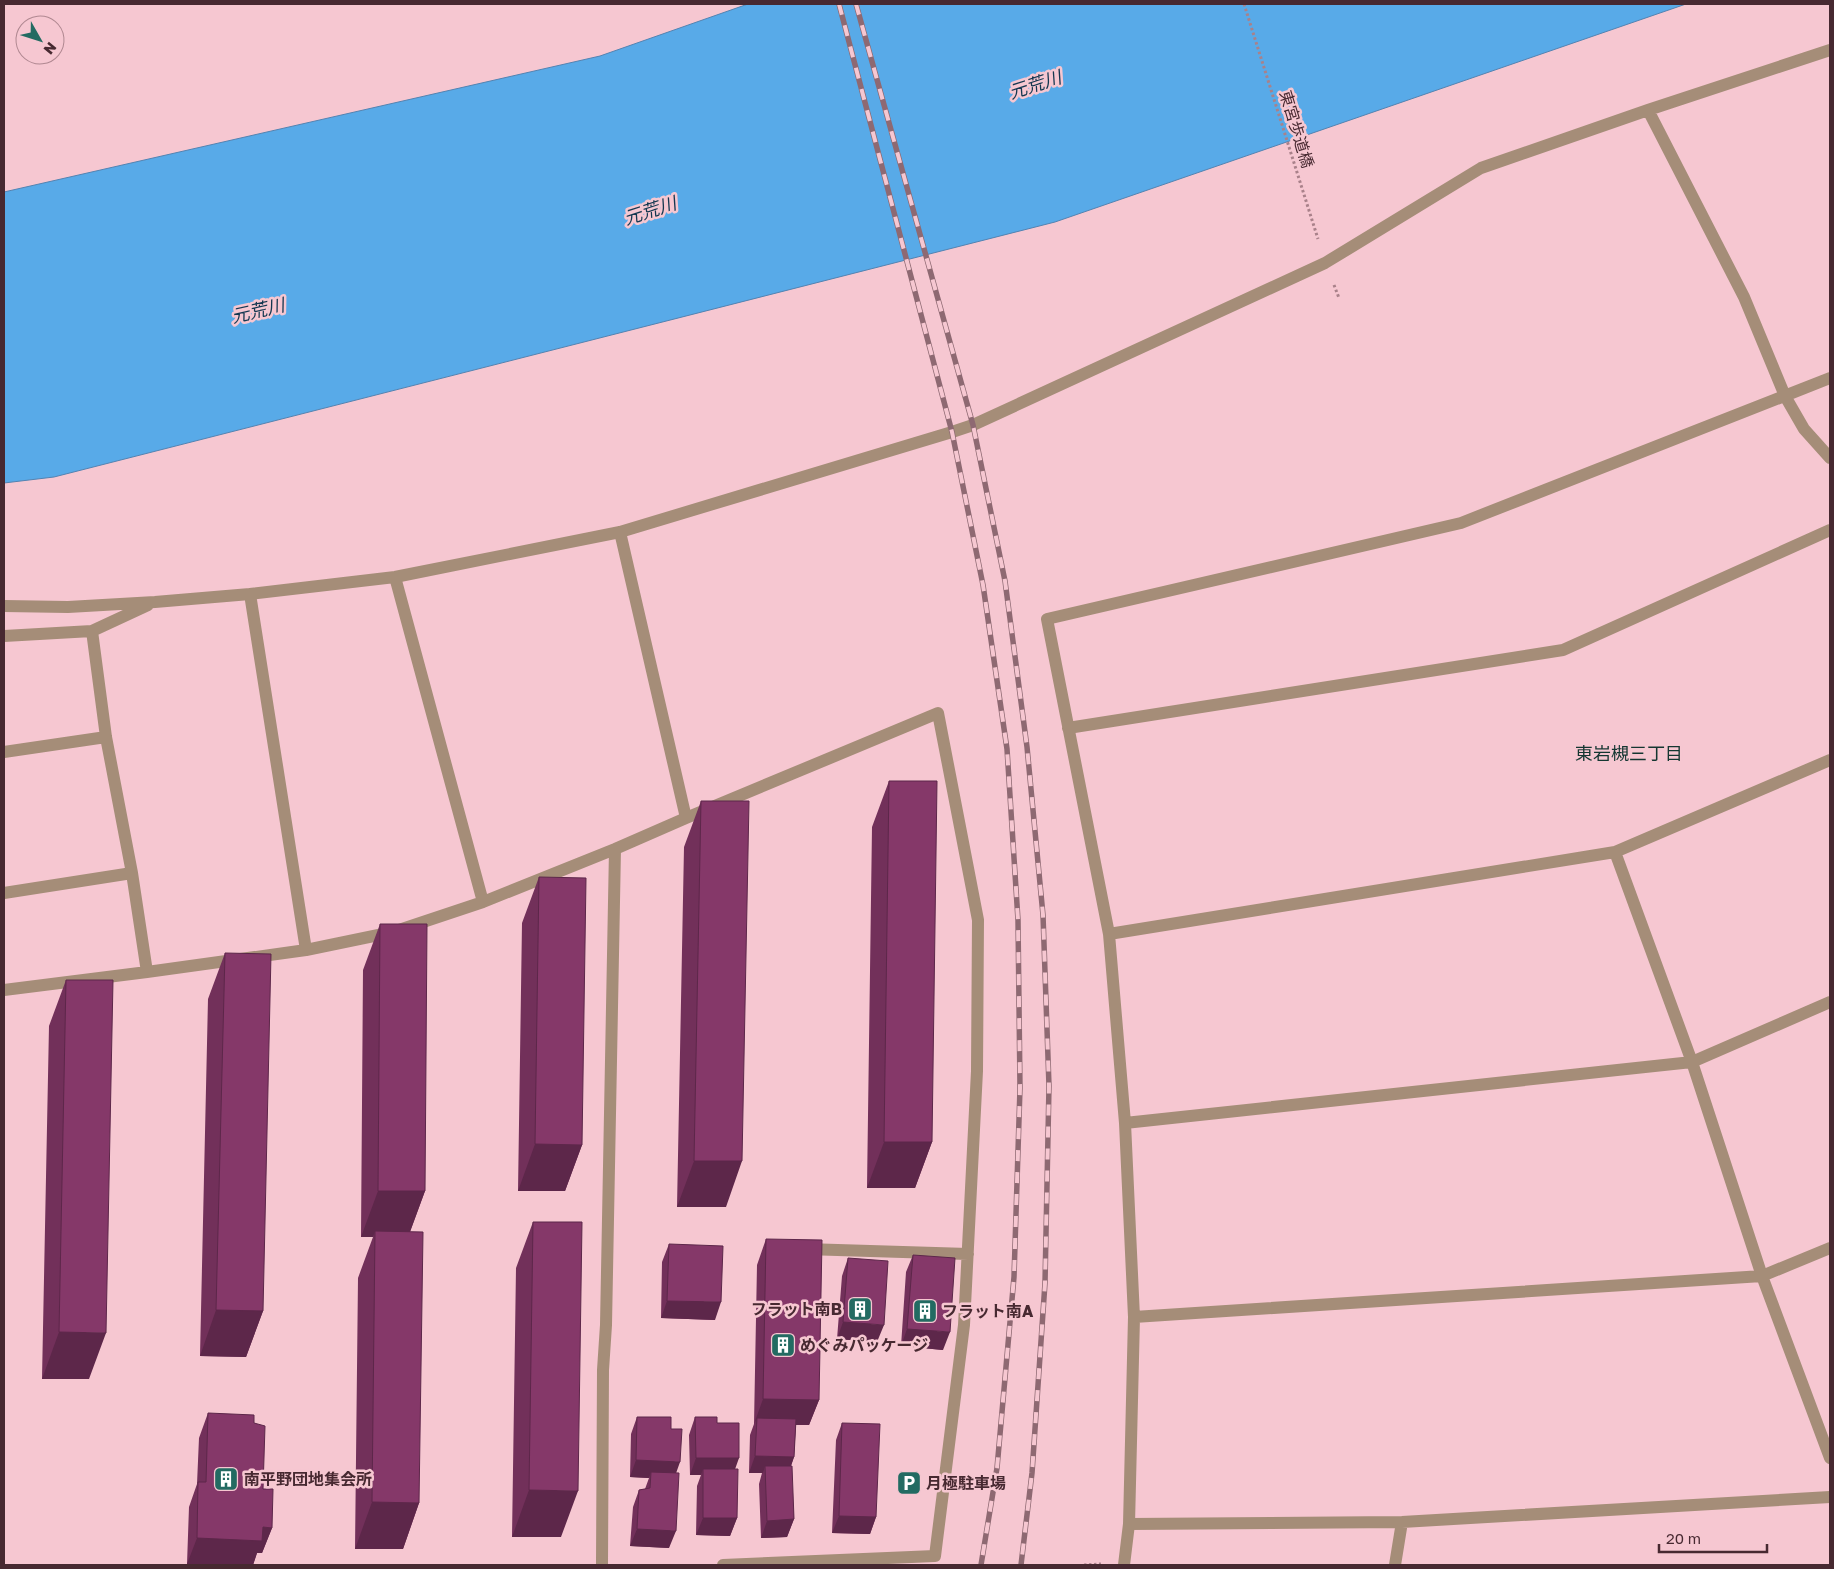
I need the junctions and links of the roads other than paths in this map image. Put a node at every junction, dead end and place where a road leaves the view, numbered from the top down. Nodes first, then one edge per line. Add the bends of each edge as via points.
1 (1830, 50) edge
2 (1648, 110) junction
3 (1830, 378) edge
4 (1785, 396) junction
5 (1830, 458) edge
6 (1830, 530) edge
7 (620, 532) junction
8 (395, 577) junction
9 (250, 594) junction
10 (154, 602) junction
11 (4, 606) edge
12 (92, 631) junction
13 (4, 636) edge
14 (1068, 728) junction
15 (106, 737) junction
16 (4, 752) edge
17 (1830, 760) edge
18 (686, 818) junction
19 (615, 849) junction
20 (1615, 852) junction
21 (132, 872) junction
22 (4, 892) edge
23 (482, 902) junction
24 (1109, 934) junction
25 (306, 950) junction
26 (147, 972) junction
27 (4, 990) edge
28 (1830, 1002) edge
29 (1692, 1062) junction
30 (1125, 1123) junction
31 (789, 1248) edge
32 (1830, 1248) edge
33 (968, 1254) junction
34 (1762, 1276) junction
35 (1134, 1316) junction
36 (1830, 1458) edge
37 (1830, 1498) edge
38 (1402, 1522) junction
39 (1129, 1524) junction
40 (935, 1561) edge
41 (602, 1565) edge
42 (723, 1565) edge
43 (1124, 1565) edge
44 (1395, 1565) edge

1 - 2 street
2 - 4 street via 1744,297
2 - 7 street via 1481,168 1325,262 973,425
3 - 4 street
4 - 5 street via 1804,429
4 - 14 street via 1461,523 1047,619
6 - 14 street via 1563,650
7 - 8 street
7 - 18 street
8 - 9 street
8 - 23 street
9 - 10 street
9 - 25 street
10 - 11 street via 68,607
10 - 12 street
12 - 13 street
12 - 15 street
14 - 24 street
15 - 16 street
15 - 21 street
17 - 20 street
18 - 19 street
18 - 33 street via 938,712 978,920 977,1071
19 - 23 street
19 - 41 street
20 - 24 street
20 - 29 street
21 - 22 street
21 - 26 street
23 - 25 street via 393,932
24 - 30 street
25 - 26 street
26 - 27 street
28 - 29 street
29 - 30 street
29 - 34 street
30 - 35 street
31 - 33 street
32 - 34 street
33 - 40 street via 964,1325
34 - 35 street
34 - 36 street
35 - 39 street
37 - 38 street
38 - 39 street
38 - 44 street
39 - 43 street
40 - 42 street

